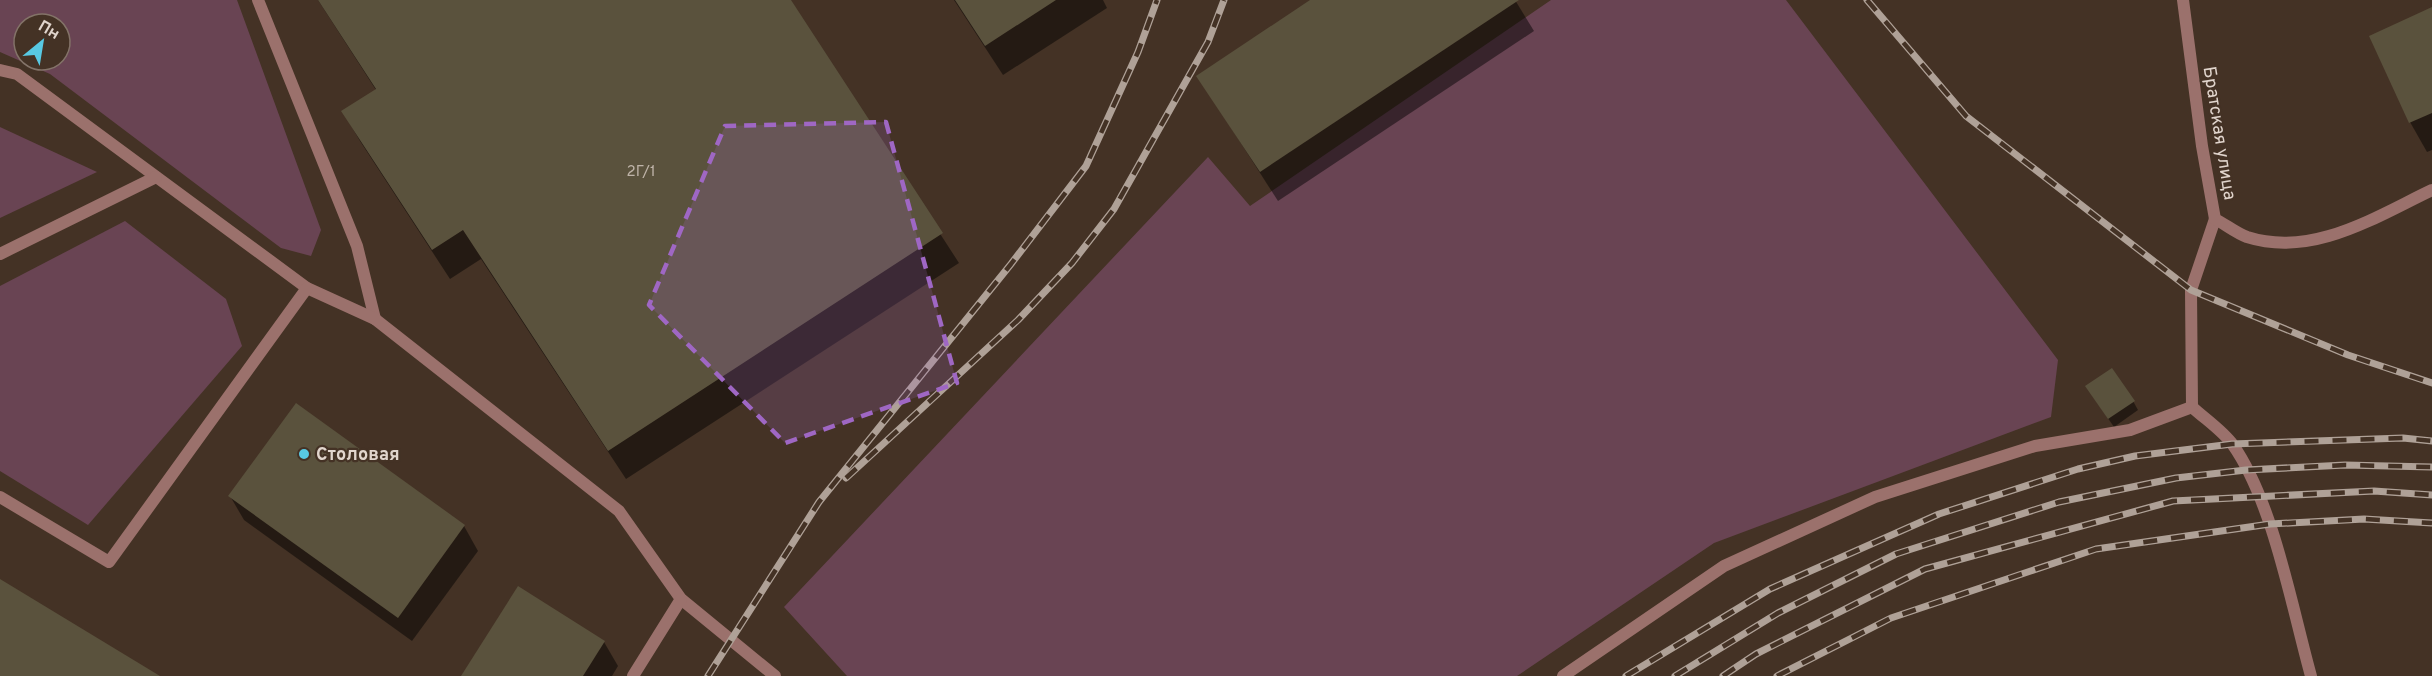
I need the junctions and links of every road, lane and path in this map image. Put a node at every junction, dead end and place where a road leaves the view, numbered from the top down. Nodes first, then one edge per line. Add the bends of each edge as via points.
1 (258, 0) edge
2 (2182, 0) edge
3 (0, 70) edge
4 (156, 177) junction
5 (2432, 190) edge
6 (2215, 219) junction
7 (0, 254) edge
8 (307, 288) junction
9 (375, 319) junction
10 (2192, 407) junction
11 (0, 497) edge
12 (681, 599) junction
13 (633, 676) edge
14 (774, 676) edge
15 (1563, 676) edge
16 (2311, 676) edge

1 - 9 street via 357,246
2 - 6 street, Братская улица
3 - 4 street via 17,74
4 - 7 street
4 - 8 street
5 - 6 street, Братская улица via 2334,235 2294,244 2247,237
6 - 10 street via 2191,290
8 - 9 street
8 - 11 street via 109,562
9 - 12 street via 619,511
10 - 15 street via 2130,430 2036,446 1875,497 1724,566
10 - 16 street via 2232,444 2259,498 2270,524
12 - 13 street
12 - 14 street

